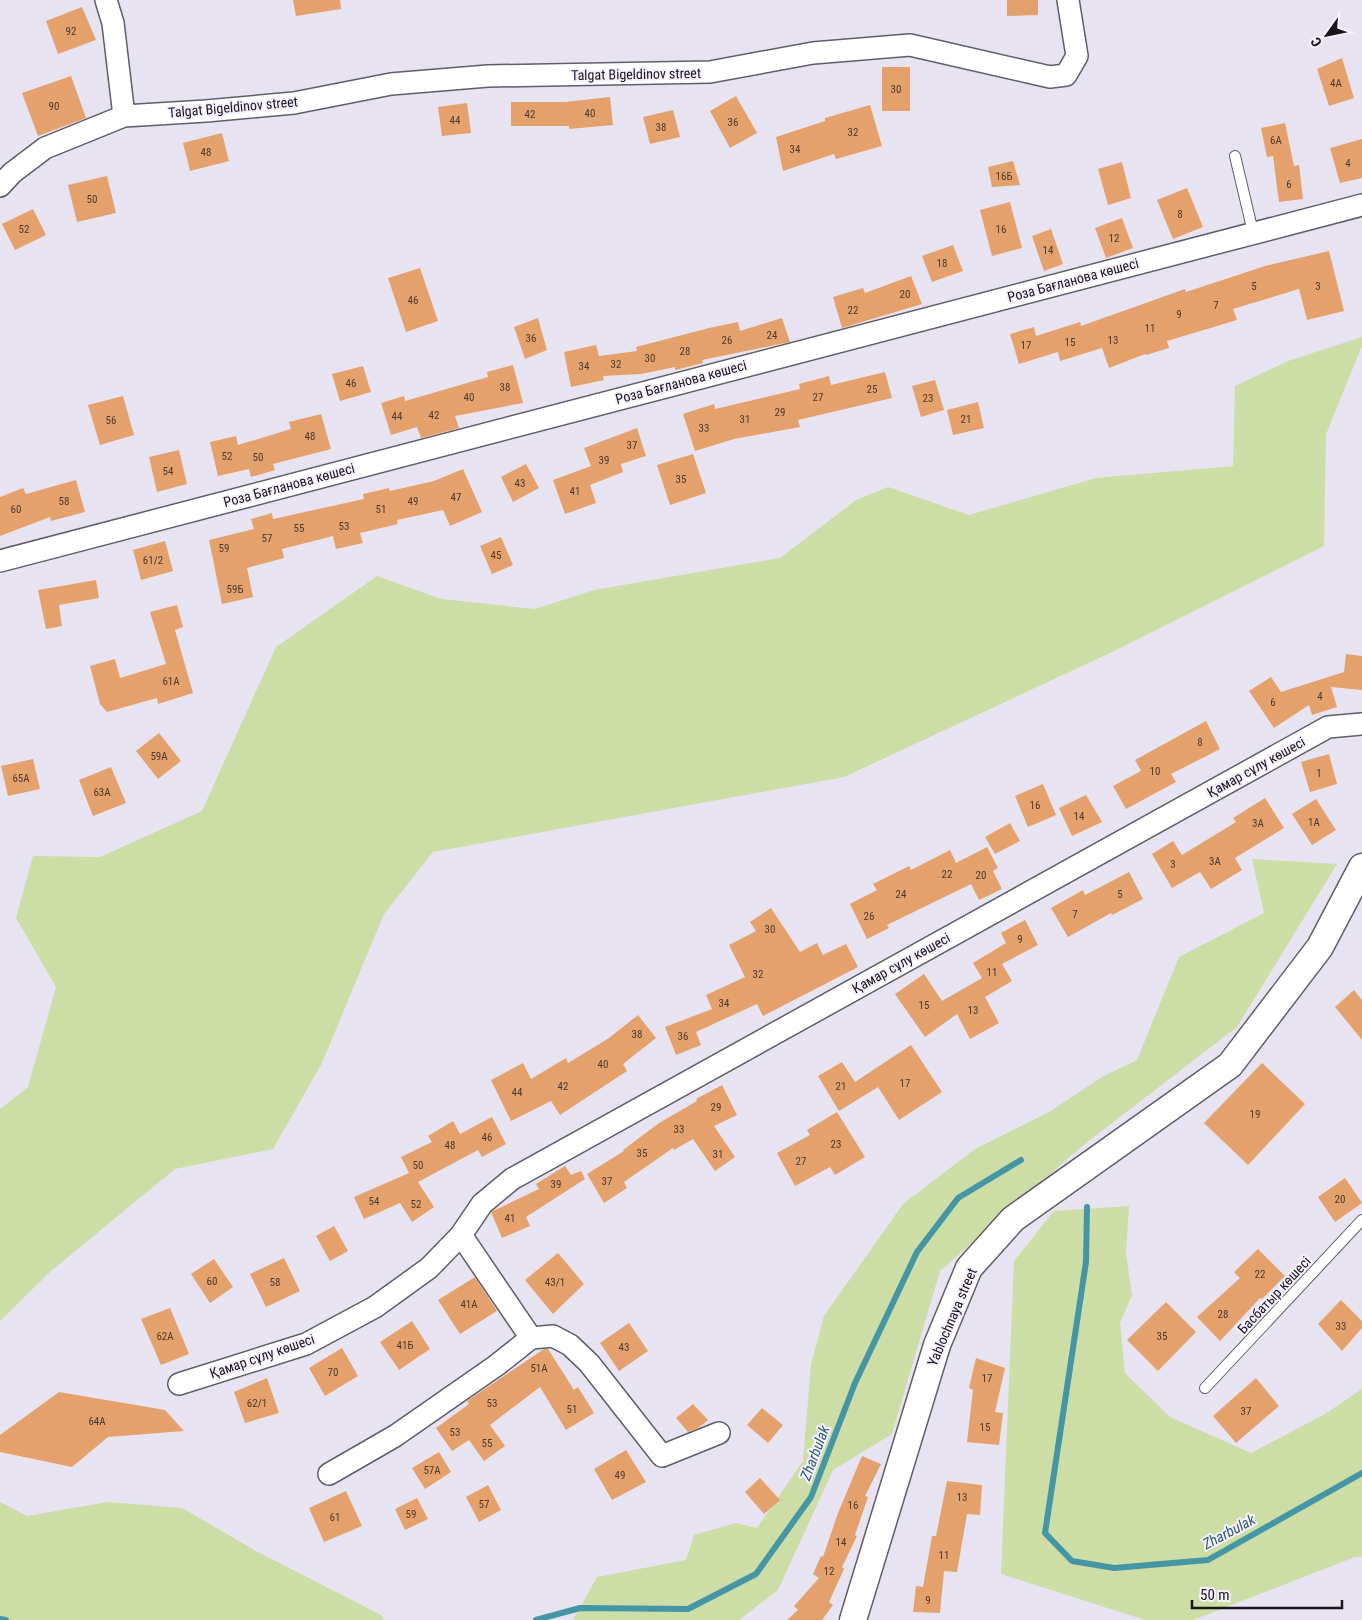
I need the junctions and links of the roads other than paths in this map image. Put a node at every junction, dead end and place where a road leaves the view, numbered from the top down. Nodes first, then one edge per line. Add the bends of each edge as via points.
1 (106, 0) edge
2 (1068, 0) edge
3 (124, 116) junction
4 (1234, 156) dead end
5 (0, 186) edge
6 (1362, 205) edge
7 (1253, 232) junction
8 (0, 560) edge
9 (1362, 724) edge
10 (1362, 867) edge
11 (1362, 1220) edge
12 (461, 1236) junction
13 (531, 1338) junction
14 (179, 1384) dead end
15 (1205, 1388) dead end
16 (720, 1433) dead end
17 (329, 1474) dead end
18 (853, 1620) edge

1 - 3 street via 113,23
2 - 3 street, Talgat Bigeldinov street via 1077,56 1066,75 1050,77 910,45 813,53 710,72 488,76 391,84 294,102
3 - 5 street, Talgat Bigeldinov street via 46,148
4 - 7 lane
6 - 7 street, Роза Бағланова көшесі
7 - 8 street, Роза Бағланова көшесі
9 - 12 street, Қамар сұлу көшесі via 1328,726 512,1179 482,1204
10 - 18 street, Yablochnaya street via 1320,947 1230,1065 1013,1218 969,1268 937,1345
11 - 15 lane, Басбатыр көшесі
12 - 13 street
12 - 14 street, Қамар сұлу көшесі via 429,1268 375,1307 306,1344
13 - 16 street via 553,1336 570,1345 589,1363 662,1456
13 - 17 street via 395,1436

